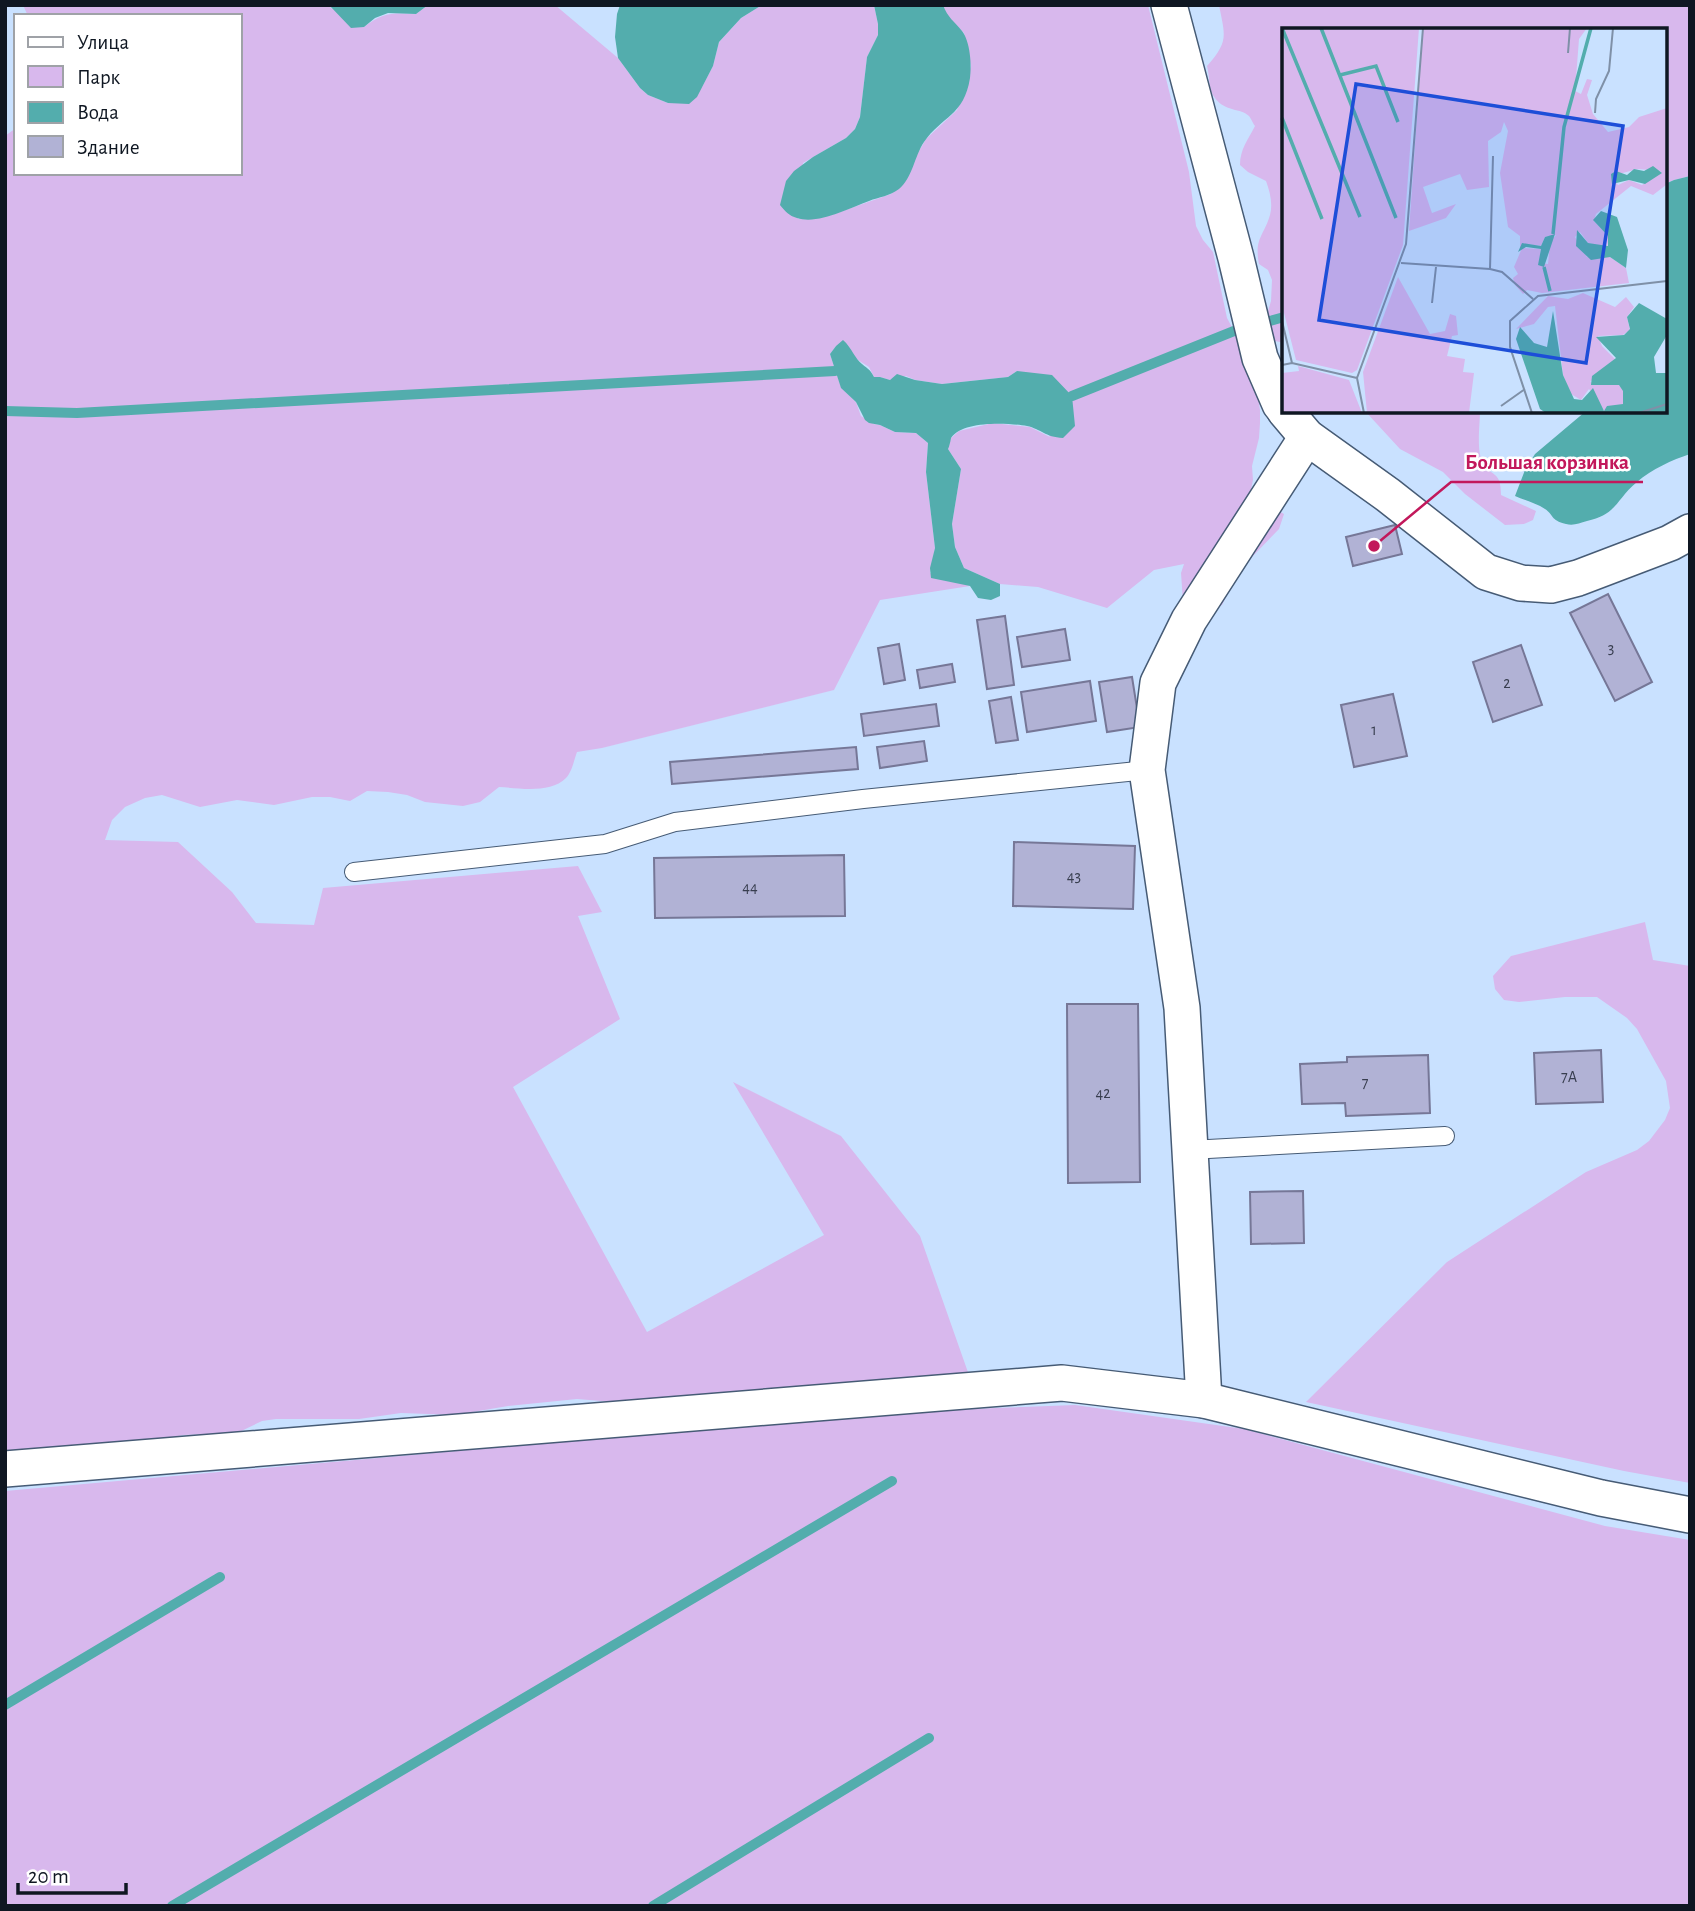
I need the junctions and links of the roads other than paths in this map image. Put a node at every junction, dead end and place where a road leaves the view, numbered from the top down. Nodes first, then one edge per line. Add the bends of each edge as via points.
1 (1169, 5) edge
2 (1282, 406) edge
3 (1292, 419) edge
4 (1690, 532) edge
5 (1147, 770) junction
6 (354, 872) dead end
7 (1445, 1136) dead end
8 (1190, 1150) junction
9 (1204, 1400) junction
10 (5, 1469) edge
11 (1690, 1515) edge

1 - 2 street via 1260,358
3 - 4 street via 1486,572 1521,583 1551,586 1578,578
3 - 5 street via 1157,683
5 - 6 lane via 675,822 605,844
5 - 8 street via 1182,1008
7 - 8 lane
8 - 9 street
9 - 10 street via 1062,1383
9 - 11 street via 1601,1498

